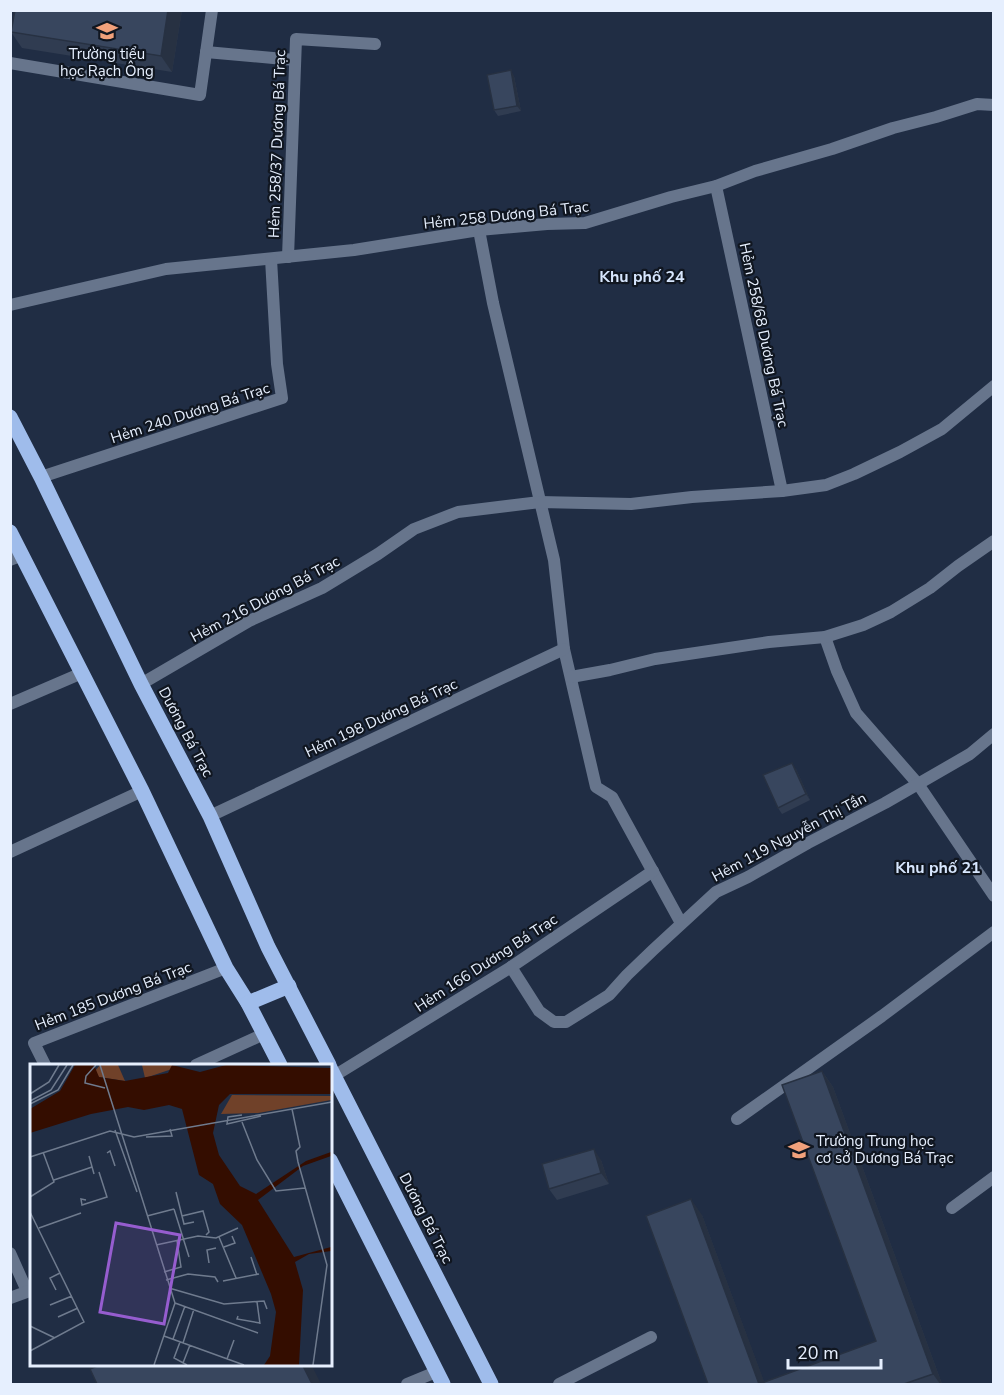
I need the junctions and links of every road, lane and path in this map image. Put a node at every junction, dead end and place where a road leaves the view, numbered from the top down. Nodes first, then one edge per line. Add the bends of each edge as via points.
1 (212, 10) edge
2 (375, 44) dead end
3 (206, 52) junction
4 (295, 60) junction
5 (10, 63) edge
6 (993, 105) edge
7 (716, 186) junction
8 (479, 230) junction
9 (288, 257) junction
10 (270, 259) junction
11 (10, 305) edge
12 (993, 386) edge
13 (10, 417) edge
14 (42, 477) junction
15 (782, 491) junction
16 (540, 502) junction
17 (10, 532) edge
18 (993, 541) edge
19 (17, 557) edge
20 (825, 637) junction
21 (564, 649) junction
22 (82, 672) junction
23 (571, 677) junction
24 (141, 684) junction
25 (10, 704) edge
26 (993, 734) edge
27 (918, 784) junction
28 (142, 791) junction
29 (210, 816) junction
30 (10, 852) edge
31 (653, 871) junction
32 (993, 896) edge
33 (681, 923) junction
34 (993, 932) edge
35 (511, 967) junction
36 (226, 968) junction
37 (289, 986) junction
38 (248, 1003) junction
39 (264, 1034) junction
40 (44, 1064) edge
41 (198, 1064) edge
42 (279, 1064) edge
43 (328, 1064) edge
44 (332, 1068) edge
45 (332, 1071) edge
46 (737, 1119) dead end
47 (332, 1167) edge
48 (993, 1177) edge
49 (952, 1208) dead end
50 (10, 1253) edge
51 (29, 1291) edge
52 (10, 1299) edge
53 (651, 1337) dead end
54 (440, 1378) edge
55 (407, 1384) edge
56 (491, 1384) edge
57 (559, 1384) edge

1 - 3 street
2 - 4 street, Hẻm 258/37 Dương Bá Trạc via 296,39
3 - 4 street
3 - 5 street via 200,95
4 - 9 street, Hẻm 258/37 Dương Bá Trạc
6 - 7 street, Hẻm 258 Dương Bá Trạc via 977,104 893,128
7 - 8 street, Hẻm 258 Dương Bá Trạc via 585,223
7 - 15 street, Hẻm 258/68 Dương Bá Trạc
8 - 9 street, Hẻm 258 Dương Bá Trạc
8 - 16 street
9 - 10 street, Hẻm 258 Dương Bá Trạc
10 - 11 street, Hẻm 258 Dương Bá Trạc via 166,269
10 - 14 street, Hẻm 240 Dương Bá Trạc via 282,398
12 - 15 street, Hẻm 216 Dương Bá Trạc via 942,429 900,452 826,484
13 - 14 main road, Dương Bá Trạc
14 - 24 main road, Dương Bá Trạc
15 - 16 street, Hẻm 216 Dương Bá Trạc via 631,504
16 - 21 street via 554,560
16 - 24 street, Hẻm 216 Dương Bá Trạc via 458,512 414,530 322,588 249,621
17 - 19 main road
18 - 20 street via 891,612
19 - 22 main road
20 - 23 street via 654,659
20 - 27 street via 856,712
21 - 23 street
21 - 29 street, Hẻm 198 Dương Bá Trạc
22 - 25 street
22 - 28 main road
23 - 31 street via 596,786 612,797
24 - 29 main road, Dương Bá Trạc
26 - 27 street, Hẻm 119 Nguyễn Thị Tần via 970,753
27 - 32 street
27 - 33 street, Hẻm 119 Nguyễn Thị Tần via 716,892
28 - 30 street
28 - 36 main road
29 - 37 main road, Dương Bá Trạc
31 - 33 street
31 - 35 street, Hẻm 166 Dương Bá Trạc
33 - 35 street, Hẻm 119 Nguyễn Thị Tần via 609,995 566,1022 554,1022 539,1011
34 - 46 street
35 - 44 street, Hẻm 166 Dương Bá Trạc
36 - 38 main road
36 - 40 street, Hẻm 185 Dương Bá Trạc via 34,1043
37 - 38 main road
37 - 43 main road, Dương Bá Trạc
38 - 39 main road
39 - 41 street
39 - 42 main road
45 - 56 main road, Dương Bá Trạc
47 - 54 main road
48 - 49 street
50 - 51 street
51 - 52 street
53 - 57 street
54 - 55 street

